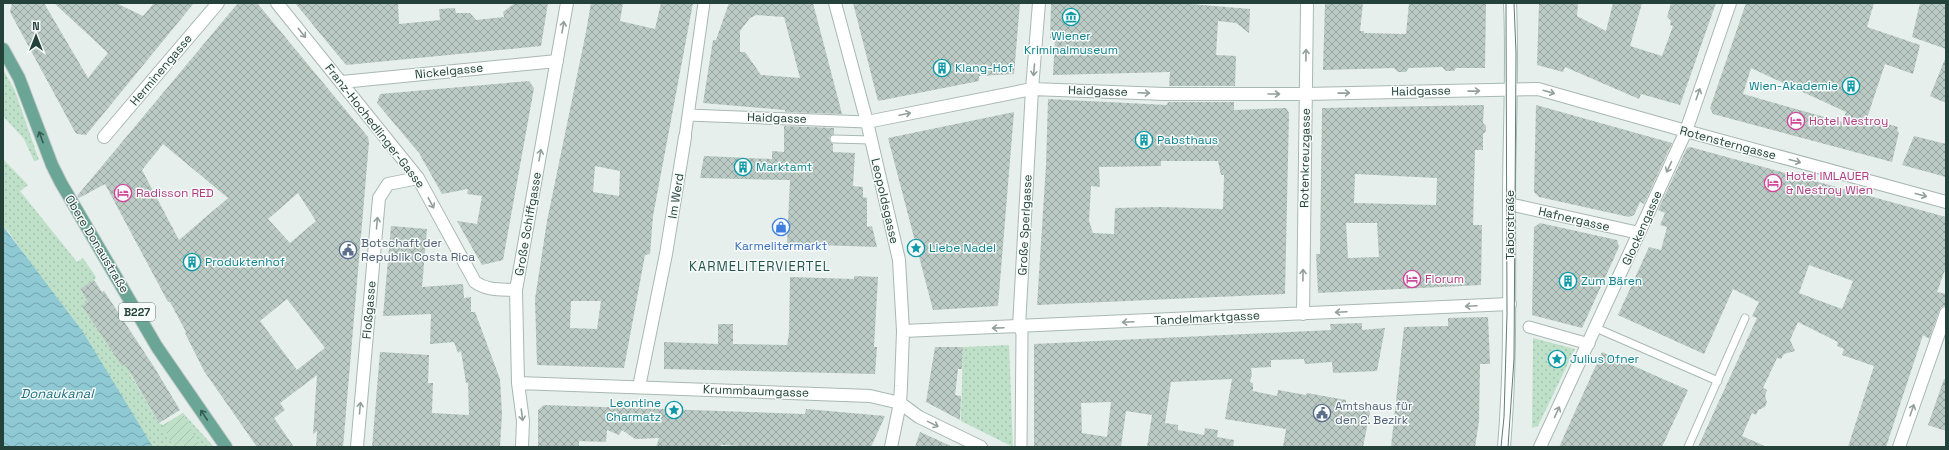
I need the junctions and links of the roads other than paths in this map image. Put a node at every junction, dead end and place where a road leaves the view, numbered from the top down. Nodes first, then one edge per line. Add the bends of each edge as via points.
1 (218, 3) edge
2 (277, 3) edge
3 (567, 3) edge
4 (704, 3) edge
5 (835, 3) edge
6 (1039, 3) edge
7 (1307, 3) edge
8 (1510, 3) edge
9 (1730, 3) edge
10 (3, 49) edge
11 (557, 60) junction
12 (342, 82) junction
13 (1032, 89) junction
14 (1510, 90) junction
15 (1305, 94) junction
16 (688, 115) junction
17 (867, 122) junction
18 (1686, 131) junction
19 (104, 137) dead end
20 (685, 137) joint
21 (834, 139) dead end
22 (871, 140) junction
23 (418, 178) junction
24 (1946, 202) edge
25 (1509, 204) junction
26 (1639, 233) junction
27 (516, 290) junction
28 (1510, 304) junction
29 (1946, 313) edge
30 (1303, 314) junction
31 (1745, 318) dead end
32 (1020, 327) junction
33 (1529, 327) dead end
34 (1596, 328) junction
35 (903, 331) junction
36 (1589, 344) junction
37 (1718, 381) junction
38 (518, 383) junction
39 (639, 387) junction
40 (900, 403) junction
41 (226, 447) edge
42 (357, 447) edge
43 (522, 447) edge
44 (891, 447) edge
45 (981, 447) edge
46 (1021, 447) edge
47 (1504, 447) edge
48 (1540, 447) edge
49 (1688, 447) edge
50 (1899, 447) edge

1 - 19 street, Herminengasse
2 -> 12 street, Franz-Hochedlinger-Gasse
11 -> 3 street, Große Schiffgasse
4 - 16 street, Im Werd
5 - 17 street, Leopoldsgasse
6 -> 13 street, Große Sperlgasse
15 -> 7 street, Rotenkreuzgasse
8 - 14 street, Taborstraße
18 -> 9 street, Glockengasse
41 -> 10 main road, Obere Donaustraße / B227 via 157,347 61,184 19,78
11 - 12 street, Nickelgasse
27 -> 11 street, Große Schiffgasse
12 - 23 street, Franz-Hochedlinger-Gasse
13 -> 15 street, Haidgasse via 1166,94
17 -> 13 street, Haidgasse
13 - 32 street, Große Sperlgasse
15 -> 14 street, Haidgasse
14 -> 18 street, Rotensterngasse via 1538,89
14 - 25 street, Taborstraße
30 -> 15 street, Rotenkreuzgasse
16 - 17 street, Haidgasse
16 - 20 street, Im Werd
17 - 22 street, Leopoldsgasse
18 -> 24 street, Rotensterngasse
18 -> 26 street, Glockengasse
20 - 39 street, Im Werd via 666,254
21 - 22 lane
22 - 35 street, Leopoldsgasse via 899,260
23 -> 27 street, Franz-Hochedlinger-Gasse via 475,282 486,288
42 -> 23 street, Floßgasse via 379,198 388,184
25 - 26 street, Hafnergasse
25 - 28 street, Taborstraße
26 - 34 street, Glockengasse
27 - 38 street, Große Schiffgasse
28 -> 30 street, Tandelmarktgasse
28 - 47 street, Taborstraße via 1510,354
50 -> 29 street
30 -> 32 street, Tandelmarktgasse
31 - 37 lane
32 -> 35 street, Tandelmarktgasse
32 - 46 street, Große Sperlgasse
33 - 36 street
34 - 36 street, Glockengasse
34 - 37 lane
35 - 40 street, Leopoldsgasse
48 -> 36 street, Glockengasse
37 - 49 lane
38 - 39 street, Krummbaumgasse
38 -> 43 street, Große Schiffgasse via 523,421
39 - 40 street, Krummbaumgasse via 870,396
40 - 44 street, Leopoldsgasse
40 -> 45 street, Krummbaumgasse via 919,417

